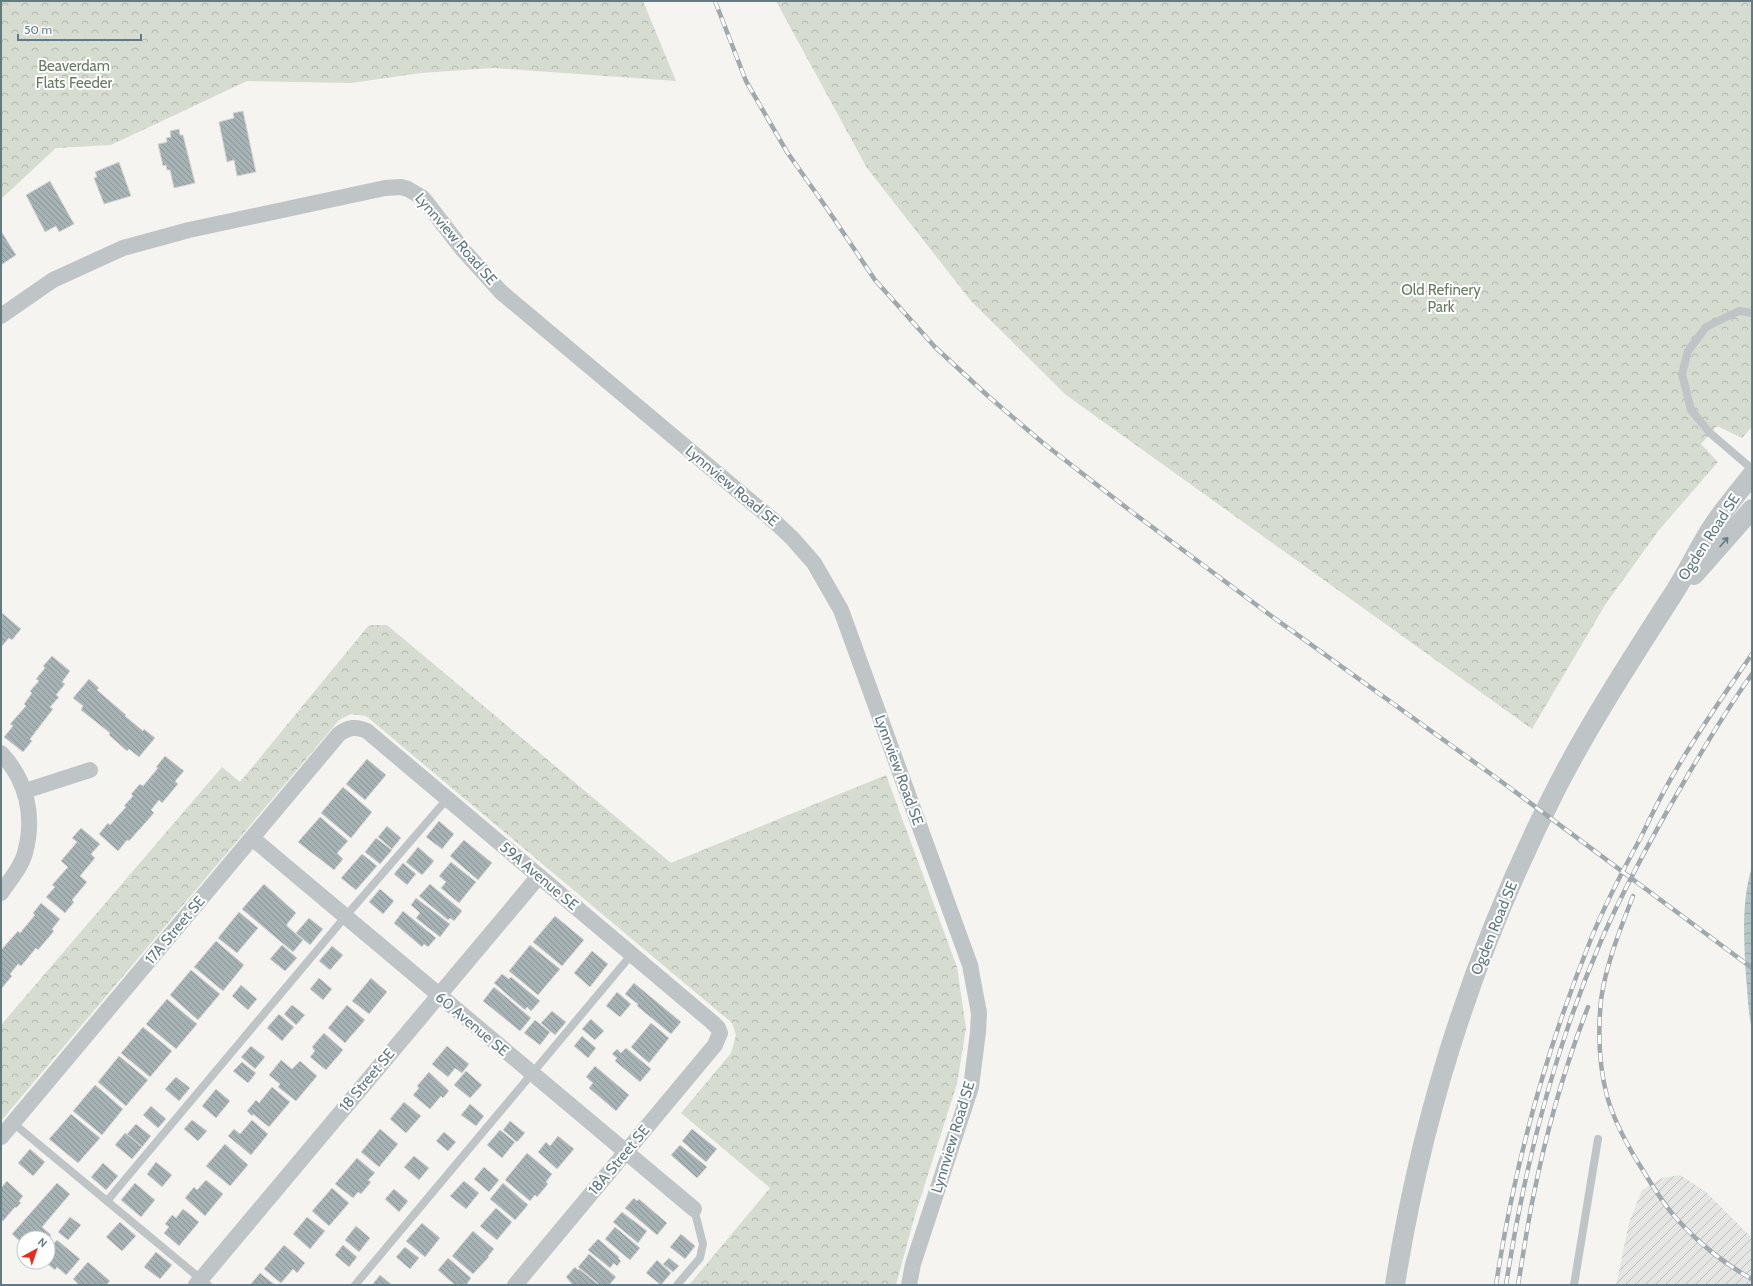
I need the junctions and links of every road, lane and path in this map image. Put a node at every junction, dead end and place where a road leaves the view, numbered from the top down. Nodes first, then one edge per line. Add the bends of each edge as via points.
1 (1752, 313) edge
2 (1, 316) edge
3 (1752, 469) edge
4 (1752, 475) edge
5 (1752, 509) edge
6 (1669, 601) junction
7 (352, 727) joint
8 (1, 753) edge
9 (90, 770) dead end
10 (25, 791) junction
11 (447, 799) junction
12 (252, 838) junction
13 (539, 876) junction
14 (1, 893) edge
15 (345, 917) junction
16 (632, 954) junction
17 (439, 995) junction
18 (720, 1033) joint
19 (532, 1075) junction
20 (13, 1123) junction
21 (1, 1137) edge
22 (1598, 1139) dead end
23 (626, 1152) junction
24 (107, 1201) junction
25 (694, 1209) joint
26 (202, 1283) edge
27 (355, 1285) edge
28 (515, 1285) edge
29 (677, 1285) edge
30 (909, 1285) edge
31 (1395, 1285) edge
32 (1574, 1285) edge

1 - 3 lane via 1739,311 1706,327 1688,351 1682,374 1691,410 1710,433
2 - 30 street, Lynnview Road SE via 53,280 122,248 189,230 384,188 401,187 423,198 463,250 501,292 792,538 814,563 841,610 970,965 978,1013 971,1087 913,1264
4 - 6 street, Ogden Road SE via 1710,531
6 -> 5 street, Ogden Road SE
6 - 31 street, Ogden Road SE via 1631,659 1557,785 1496,918 1455,1029 1425,1136
7 - 11 street, 59A Avenue SE via 367,731
7 - 12 street, 17A Street SE via 339,734
8 - 10 street via 15,771
9 - 10 street
10 - 14 street via 30,822 24,854 14,875
11 - 13 street, 59A Avenue SE
11 - 15 lane
12 - 15 street, 60 Avenue SE
12 - 20 street, 17A Street SE
13 - 16 street, 59A Avenue SE
13 - 17 street, 18 Street SE
15 - 17 street, 60 Avenue SE
15 - 24 lane
16 - 18 street, 59A Avenue SE via 712,1022
16 - 19 lane
17 - 19 street, 60 Avenue SE
17 - 26 street, 18 Street SE
18 - 23 street, 18A Street SE via 715,1045
19 - 23 street, 60 Avenue SE
19 - 27 lane
20 - 21 street, 17A Street SE
20 - 24 lane
22 - 32 lane
23 - 25 street, 60 Avenue SE
23 - 28 street, 18A Street SE
24 - 26 lane
25 - 29 lane via 703,1244 700,1258

